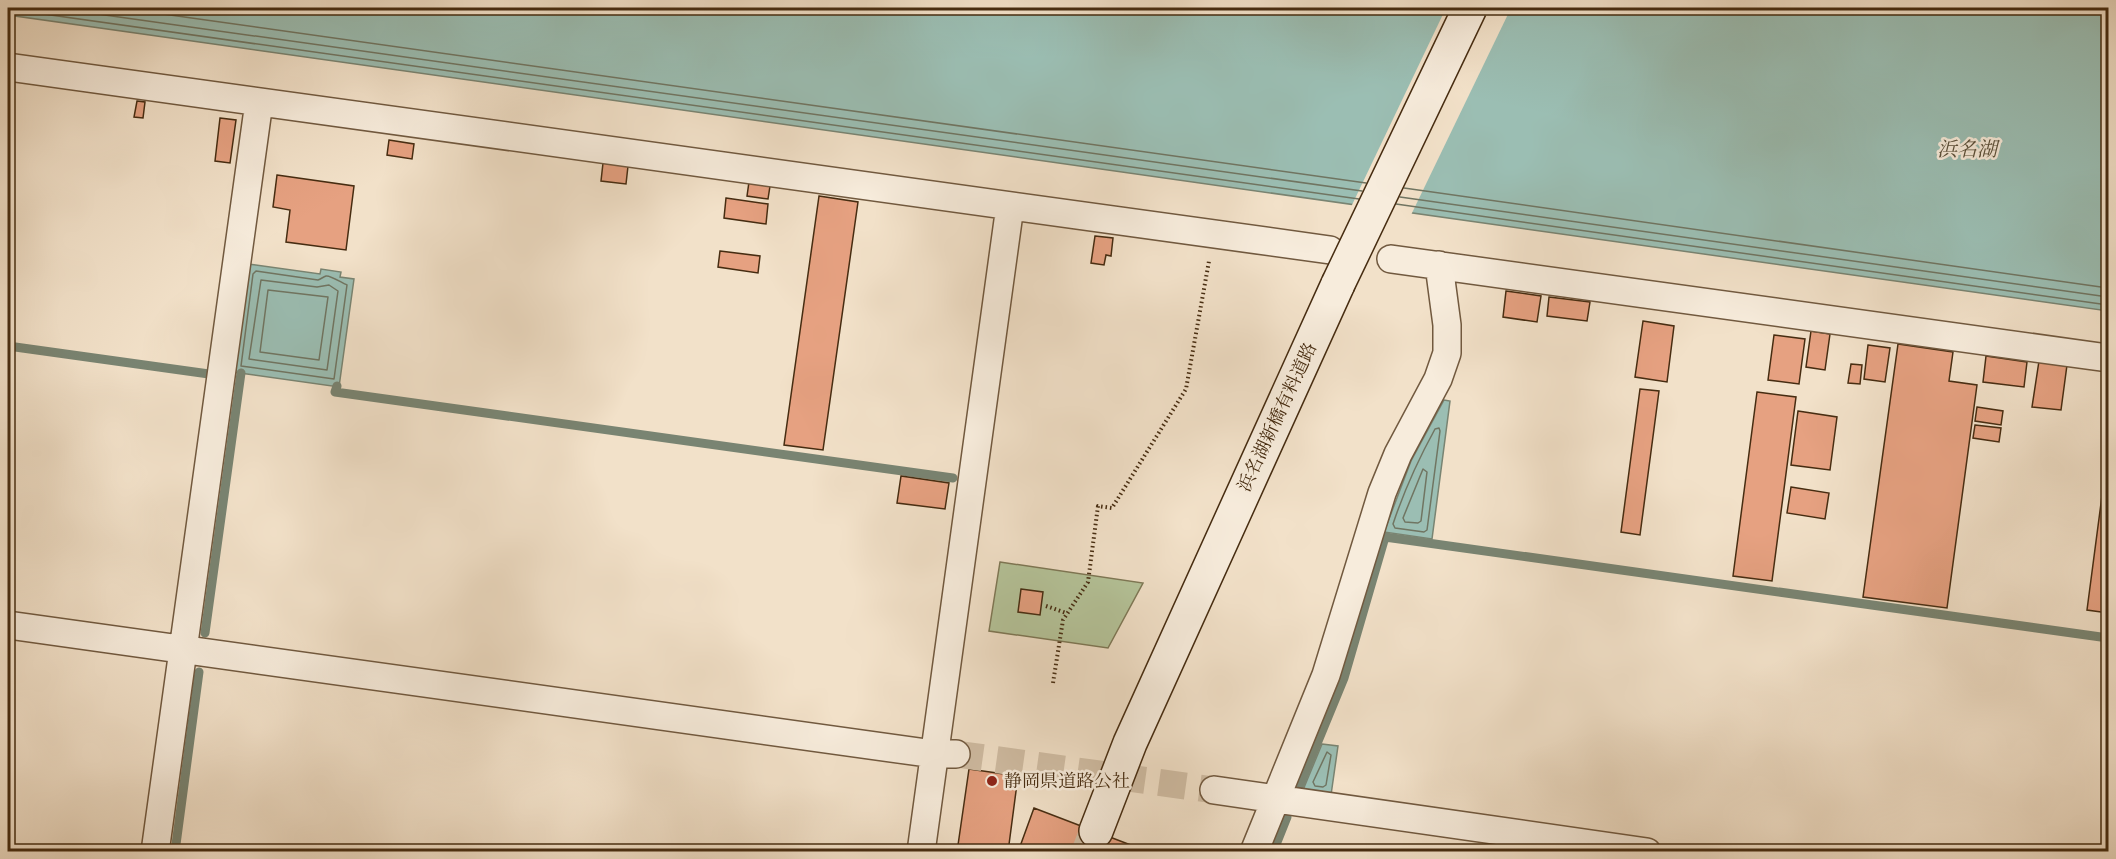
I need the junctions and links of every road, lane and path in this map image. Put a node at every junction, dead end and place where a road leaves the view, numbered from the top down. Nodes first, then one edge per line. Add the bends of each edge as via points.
1 (1470, 8) edge
2 (8, 67) edge
3 (259, 102) junction
4 (1010, 206) junction
5 (1214, 234) junction
6 (1330, 250) dead end
7 (1390, 259) dead end
8 (1439, 265) junction
9 (2109, 358) edge
10 (1046, 606) dead end
11 (1066, 612) junction
12 (8, 625) edge
13 (183, 650) junction
14 (1053, 683) dead end
15 (945, 754) junction
16 (1215, 790) tunnel mouth
17 (1276, 799) junction
18 (1096, 831) tunnel mouth
19 (155, 852) edge
20 (921, 852) edge
21 (1254, 852) edge
22 (1647, 852) edge

1 - 18 main road, 浜名湖新橋有料道路, bridge via 1338,284 1130,742
2 - 3 street
3 - 4 street
3 - 13 street
4 - 5 street
4 - 15 street
5 - 6 street
5 - 11 path via 1186,388 1112,508 1098,506 1088,582
7 - 8 street
8 - 9 street
8 - 17 street via 1447,353 1438,380 1382,493 1326,675
10 - 11 path
11 - 14 path
12 - 13 street
13 - 15 street
13 - 19 street
15 - 20 street
16 - 17 street
17 - 21 street
17 - 22 street

